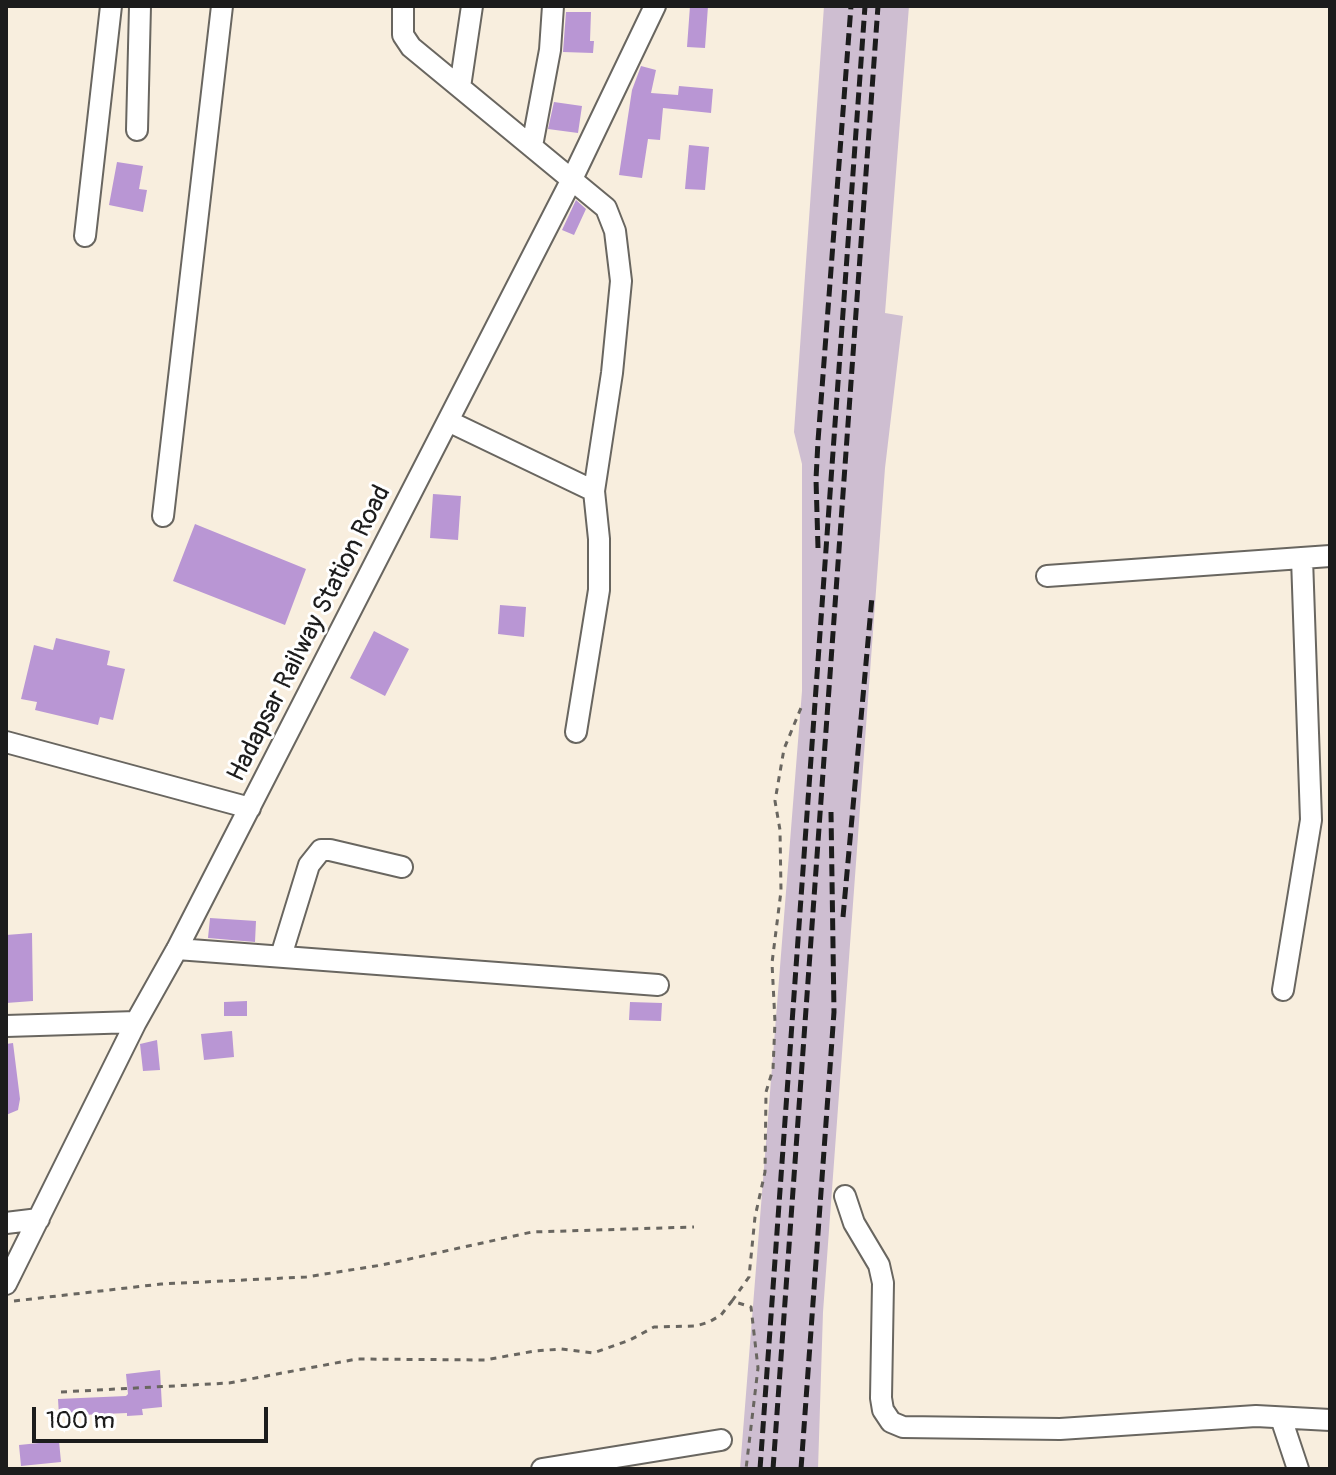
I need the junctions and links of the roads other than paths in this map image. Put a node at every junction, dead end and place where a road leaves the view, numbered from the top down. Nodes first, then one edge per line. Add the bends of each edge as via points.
1 (111, 6) edge
2 (140, 6) edge
3 (222, 6) edge
4 (403, 6) edge
5 (472, 6) edge
6 (553, 6) edge
7 (655, 6) edge
8 (460, 87) junction
9 (137, 130) dead end
10 (532, 146) junction
11 (572, 179) junction
12 (85, 236) dead end
13 (448, 421) junction
14 (594, 491) junction
15 (163, 516) dead end
16 (1330, 556) edge
17 (1302, 558) junction
18 (1047, 576) dead end
19 (576, 732) dead end
20 (6, 742) edge
21 (250, 808) junction
22 (402, 867) dead end
23 (177, 949) junction
24 (281, 956) junction
25 (658, 985) dead end
26 (1283, 990) dead end
27 (136, 1022) junction
28 (6, 1026) edge
29 (845, 1196) dead end
30 (39, 1219) junction
31 (6, 1223) edge
32 (6, 1284) edge
33 (1281, 1418) junction
34 (1330, 1420) edge
35 (721, 1440) dead end
36 (542, 1469) edge
37 (1298, 1469) edge

1 - 12 street
2 - 9 street
3 - 15 street
4 - 8 street via 403,35 411,47
5 - 8 street
6 - 10 street
7 - 11 street, Hadapsar Railway Station Road
8 - 10 street
10 - 11 street
11 - 13 street, Hadapsar Railway Station Road
11 - 14 street via 606,208 615,231 621,281
13 - 14 street
13 - 21 street, Hadapsar Railway Station Road
14 - 19 street via 599,590
16 - 17 street
17 - 18 street
17 - 26 street via 1311,820
20 - 21 street
21 - 23 street, Hadapsar Railway Station Road
22 - 24 street via 321,850 309,865
23 - 24 street
23 - 27 street, Hadapsar Railway Station Road
24 - 25 street
27 - 28 street
27 - 30 street, Hadapsar Railway Station Road
29 - 33 street via 883,1283 881,1398 891,1422 903,1427 1060,1429
30 - 31 street
30 - 32 street, Hadapsar Railway Station Road
33 - 34 street
33 - 37 street
35 - 36 street

